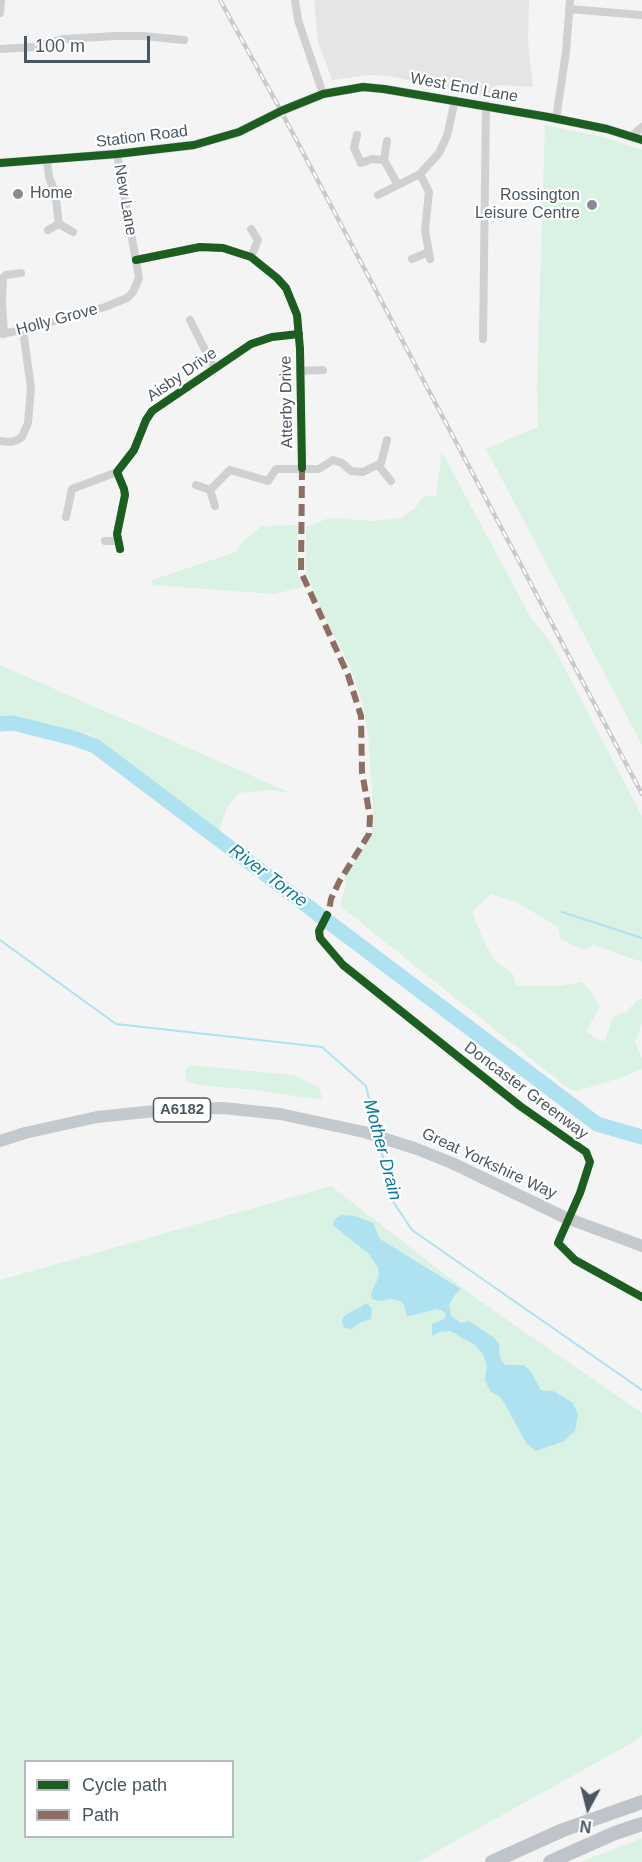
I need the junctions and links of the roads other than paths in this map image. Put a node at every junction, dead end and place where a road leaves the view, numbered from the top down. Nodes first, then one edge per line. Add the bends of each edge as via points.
1 (1, 0) edge
2 (295, 0) edge
3 (570, 0) edge
4 (569, 9) junction
5 (0, 13) edge
6 (641, 15) edge
7 (184, 40) dead end
8 (0, 49) edge
9 (322, 94) junction
10 (455, 100) junction
11 (486, 105) junction
12 (281, 111) joint
13 (556, 118) junction
14 (642, 127) edge
15 (357, 135) dead end
16 (632, 136) junction
17 (642, 140) edge
18 (387, 141) dead end
19 (117, 154) junction
20 (47, 160) junction
21 (384, 160) junction
22 (0, 164) edge
23 (420, 174) junction
24 (398, 185) junction
25 (378, 195) dead end
26 (58, 224) junction
27 (48, 230) dead end
28 (251, 230) dead end
29 (73, 232) dead end
30 (251, 257) junction
31 (412, 259) dead end
32 (136, 260) junction
33 (21, 273) dead end
34 (113, 304) joint
35 (190, 320) dead end
36 (205, 326) dead end
37 (23, 330) junction
38 (195, 331) junction
39 (2, 334) edge
40 (299, 334) junction
41 (483, 339) dead end
42 (214, 368) junction
43 (323, 370) dead end
44 (300, 371) junction
45 (387, 440) dead end
46 (0, 441) edge
47 (379, 465) junction
48 (302, 468) junction
49 (117, 472) junction
50 (391, 481) dead end
51 (196, 485) dead end
52 (210, 490) junction
53 (214, 506) dead end
54 (66, 517) dead end
55 (105, 541) dead end
56 (117, 541) junction
57 (120, 549) dead end
58 (0, 1141) edge
59 (642, 1245) edge
60 (642, 1802) edge
61 (642, 1824) edge
62 (492, 1862) edge
63 (550, 1862) edge

1 - 5 street
2 - 9 street
3 - 4 street
4 - 6 street
4 - 13 street
7 - 8 street via 115,36
9 - 10 street, West End Lane via 363,87
9 - 12 street, West End Lane
10 - 11 street, West End Lane
10 - 23 street via 439,153
11 - 13 street, West End Lane
11 - 41 street
12 - 19 street, Station Road via 239,132 194,145
13 - 16 street, West End Lane
14 - 16 street
15 - 21 street via 354,148 361,164 372,159
16 - 17 street, West End Lane
18 - 21 street
19 - 20 street, Station Road
19 - 32 street, New Lane
20 - 22 street, Station Road
20 - 26 street
21 - 24 street
23 - 24 street
23 - 31 street via 429,192 425,230 429,256
24 - 25 street
26 - 27 street
26 - 29 street
28 - 30 street via 258,240
30 - 32 street, Atterby Drive via 212,246
30 - 40 street, Atterby Drive via 286,288 297,315
32 - 34 street, New Lane via 139,278 134,292
33 - 39 street via 4,276
34 - 37 street, Holly Grove
35 - 38 street
36 - 38 street
37 - 39 street, Holly Grove
37 - 46 street via 31,388 28,423 17,440
38 - 42 street
40 - 42 street, Aisby Drive via 261,339
40 - 44 street, Atterby Drive
42 - 49 street, Aisby Drive via 152,411 134,450
43 - 44 street
44 - 48 street, Atterby Drive
45 - 47 street
47 - 48 street via 356,473 333,460 319,469
47 - 50 street
48 - 52 street via 276,469 268,481 230,470
49 - 54 street via 72,489
49 - 56 street via 125,495
51 - 52 street
52 - 53 street
55 - 56 street
56 - 57 street
58 - 59 highway, Great Yorkshire Way / A6182 via 97,1118 165,1110 223,1108 280,1114 393,1141 452,1163 564,1217
60 - 62 highway via 563,1830
61 - 63 highway

